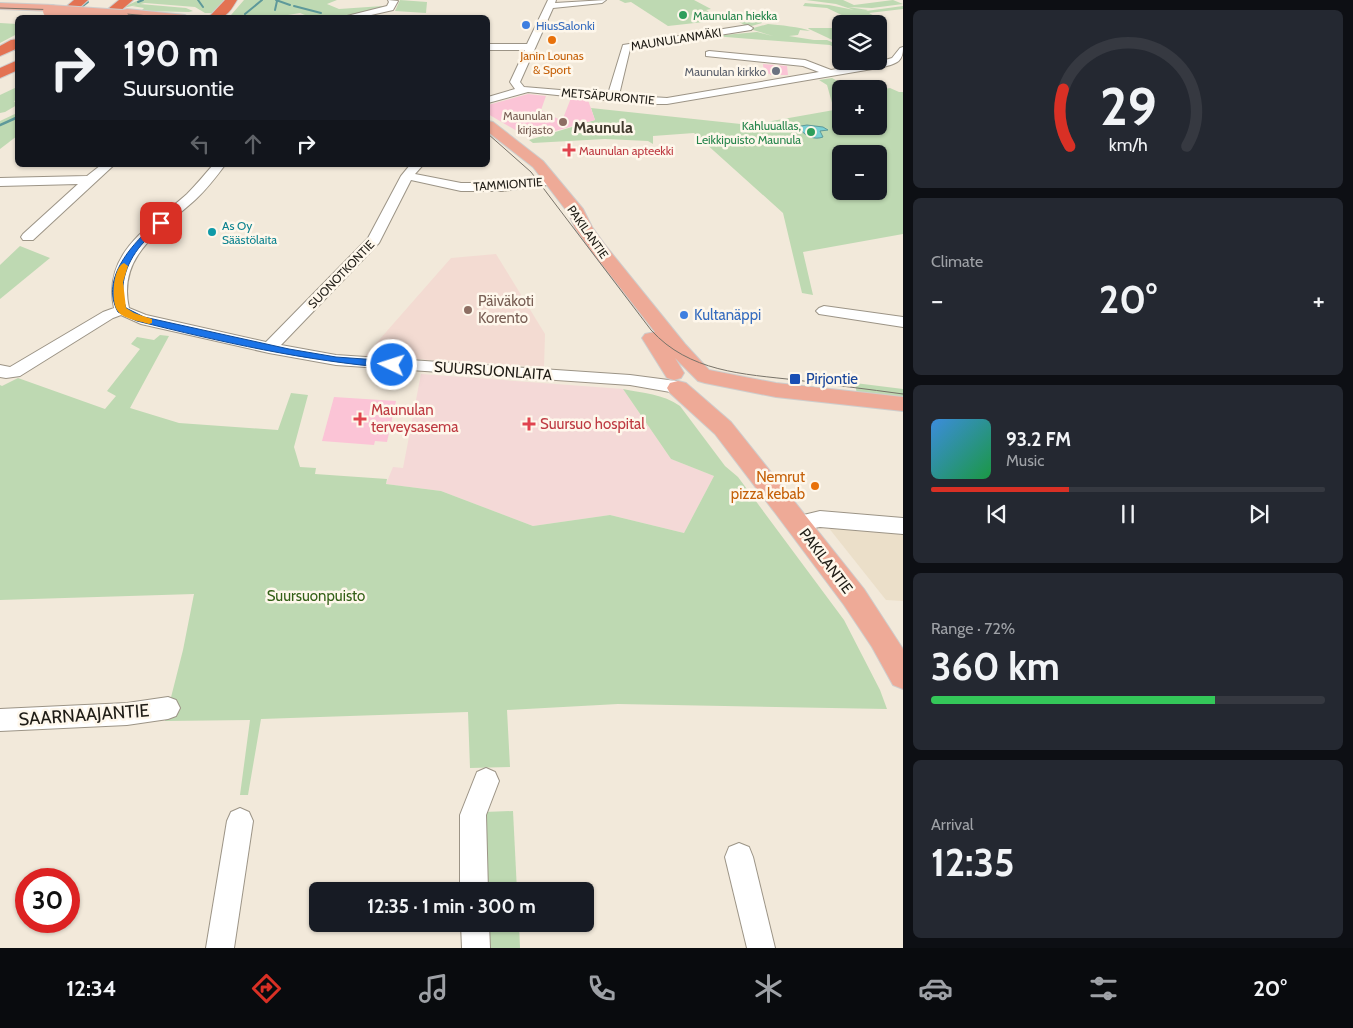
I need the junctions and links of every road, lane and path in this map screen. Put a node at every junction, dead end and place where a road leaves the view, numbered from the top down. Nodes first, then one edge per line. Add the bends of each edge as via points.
1 (82, 0) edge
2 (97, 0) edge
3 (136, 0) edge
4 (231, 0) edge
5 (238, 0) edge
6 (602, 0) edge
7 (393, 2) edge
8 (551, 3) edge
9 (0, 6) edge
10 (0, 10) edge
11 (116, 10) edge
12 (54, 12) edge
13 (79, 15) edge
14 (98, 15) edge
15 (134, 15) edge
16 (159, 15) edge
17 (218, 15) edge
18 (226, 15) edge
19 (352, 15) edge
20 (387, 15) edge
21 (748, 28) dead end
22 (530, 46) junction
23 (15, 47) edge
24 (490, 47) edge
25 (15, 49) edge
26 (903, 50) edge
27 (0, 51) edge
28 (709, 54) dead end
29 (887, 62) edge
30 (0, 65) edge
31 (15, 66) edge
32 (887, 66) edge
33 (846, 70) edge
34 (896, 70) dead end
35 (830, 73) junction
36 (0, 74) edge
37 (15, 74) edge
38 (0, 82) edge
39 (520, 89) junction
40 (613, 97) junction
41 (490, 99) edge
42 (490, 126) edge
43 (490, 142) edge
44 (106, 167) edge
45 (217, 167) edge
46 (415, 167) edge
47 (407, 176) junction
48 (90, 180) junction
49 (0, 182) edge
50 (542, 182) junction
51 (28, 237) dead end
52 (122, 310) junction
53 (824, 311) dead end
54 (903, 322) edge
55 (269, 348) junction
56 (0, 370) edge
57 (675, 380) junction
58 (704, 381) junction
59 (903, 404) edge
60 (723, 428) junction
61 (798, 524) junction
62 (903, 526) edge
63 (903, 676) edge
64 (168, 708) dead end
65 (0, 720) edge
66 (486, 781) dead end
67 (240, 821) dead end
68 (739, 858) dead end
69 (474, 882) edge
70 (475, 932) edge
71 (220, 948) edge
72 (476, 948) edge
73 (760, 948) edge

1 - 12 highway
2 - 13 highway
3 - 11 highway
4 - 17 highway
5 - 18 highway
6 - 8 street
7 - 19 street
7 - 20 street
8 - 22 street
9 - 12 main road
10 - 12 main road
11 - 12 main road, bridge
11 - 14 highway
11 - 15 main road
11 - 16 main road
21 - 40 street, MAUNULANMÄKI via 626,47
22 - 24 street
22 - 39 street via 515,83
23 - 27 highway
25 - 30 highway
26 - 29 street, METSÄPURONTIE via 895,60
28 - 35 street via 805,63
31 - 36 highway
32 - 34 street
33 - 35 street, METSÄPURONTIE
35 - 40 street, METSÄPURONTIE via 667,101
37 - 38 highway
39 - 40 street, METSÄPURONTIE
39 - 41 street, METSÄPURONTIE
42 - 50 main road, PAKILANTIE via 529,156
43 - 50 main road, PAKILANTIE
44 - 48 street
45 - 52 street via 193,195 150,231 132,251 118,282
46 - 47 street, SUONOTKONTIE
47 - 50 street, TAMMIONTIE via 461,187 495,188
47 - 55 street, SUONOTKONTIE via 374,240
48 - 49 street
48 - 51 street
50 - 57 main road, PAKILANTIE via 666,358
50 - 58 main road, PAKILANTIE via 577,214 599,249
52 - 55 street, SUURSUONLAITA via 141,319
52 - 56 street via 108,314 14,372
53 - 54 street
55 - 57 street, SUURSUONLAITA via 364,363
57 - 58 main road via 690,392
57 - 60 main road, PAKILANTIE
58 - 59 main road
58 - 60 main road, PAKILANTIE
60 - 61 main road, PAKILANTIE
61 - 62 street via 820,519
61 - 63 main road, PAKILANTIE via 882,638
64 - 65 street, SAARNAAJANTIE via 127,714
66 - 69 street via 474,816
67 - 71 street
68 - 73 street
70 - 72 street

